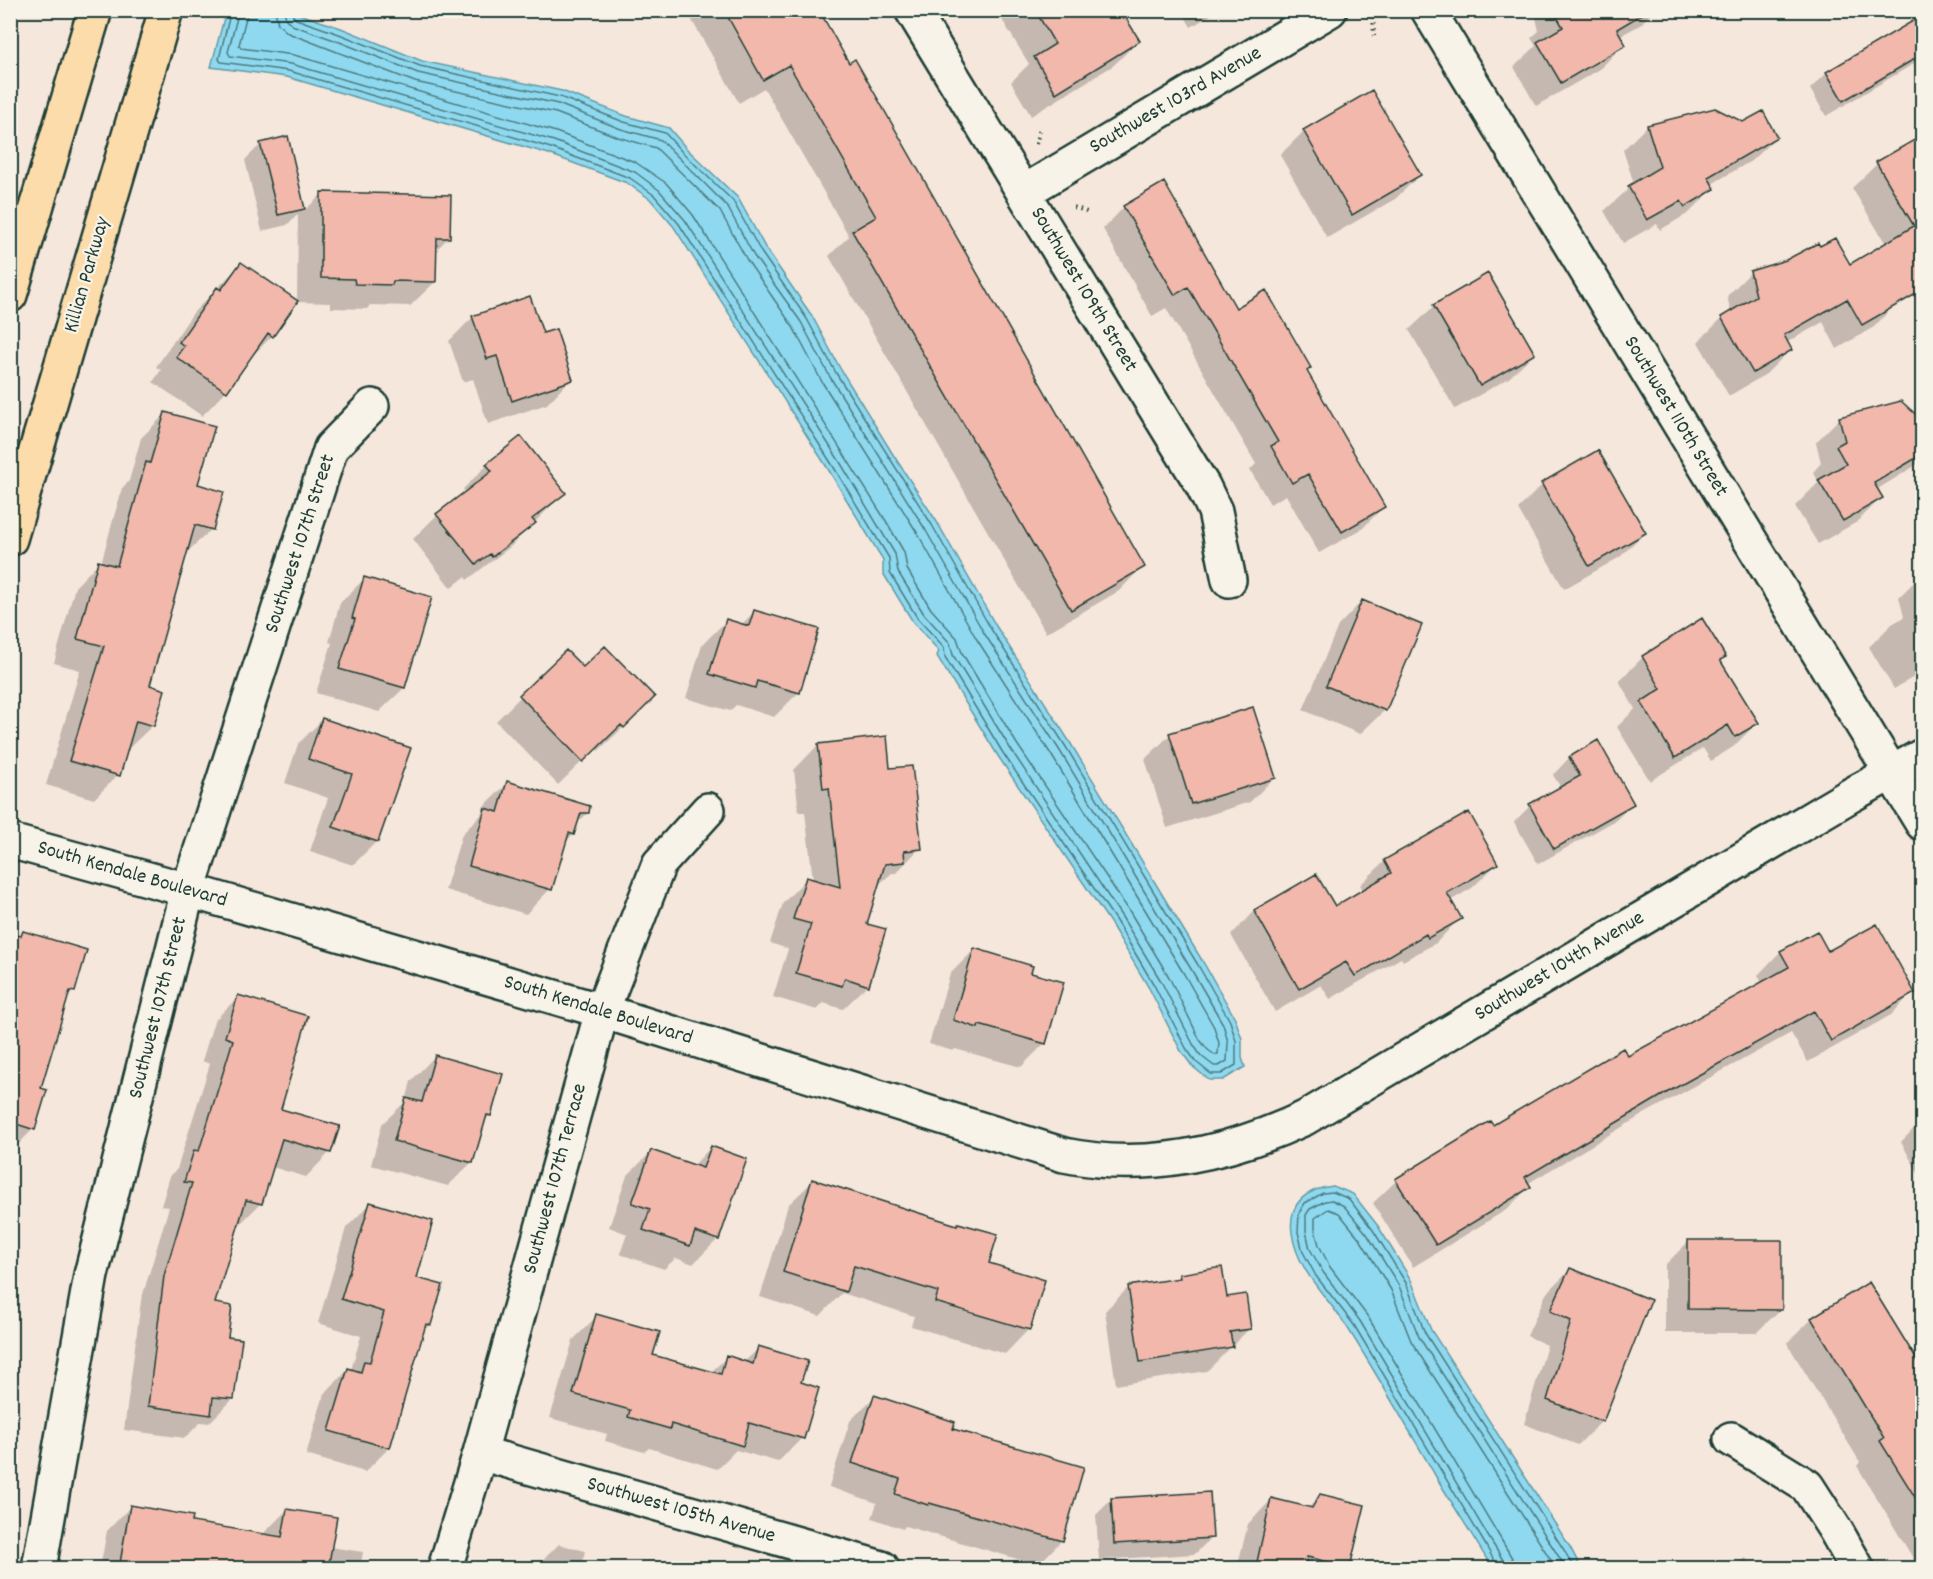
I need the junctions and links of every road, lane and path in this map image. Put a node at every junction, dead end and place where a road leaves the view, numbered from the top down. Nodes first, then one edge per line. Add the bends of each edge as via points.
1 (95, 10) edge
2 (166, 10) edge
3 (912, 10) edge
4 (1330, 10) edge
5 (1428, 10) edge
6 (1372, 17) dead end
7 (1374, 36) dead end
8 (1040, 128) dead end
9 (1036, 144) dead end
10 (1023, 192) junction
11 (1071, 207) dead end
12 (1087, 212) dead end
13 (10, 295) edge
14 (372, 406) dead end
15 (10, 539) edge
16 (1229, 580) dead end
17 (1923, 756) edge
18 (1892, 773) junction
19 (708, 810) dead end
20 (1923, 823) edge
21 (10, 840) edge
22 (188, 890) junction
23 (602, 1011) junction
24 (1188, 1156) joint
25 (1731, 1439) dead end
26 (480, 1453) junction
27 (39, 1569) edge
28 (445, 1569) edge
29 (882, 1569) edge
30 (1857, 1569) edge

1 - 13 main road
2 - 15 main road, Killian Parkway
3 - 10 street, Southwest 109th Street
4 - 10 street, Southwest 103rd Avenue
5 - 18 street, Southwest 110th Street
6 - 7 path
8 - 9 path
10 - 16 street, Southwest 109th Street via 1210,499
11 - 12 path
14 - 22 street, Southwest 107th Street via 331,448
17 - 18 street, Southwest 104th Avenue
18 - 20 street, Southwest 110th Street
18 - 24 street, Southwest 104th Avenue via 1305,1118 1234,1146
19 - 23 street, Southwest 107th Terrace via 659,864
21 - 22 street, South Kendale Boulevard
22 - 23 street, South Kendale Boulevard
22 - 27 street, Southwest 107th Street via 91,1275
23 - 24 street, South Kendale Boulevard via 1064,1155 1118,1163
23 - 26 street, Southwest 107th Terrace
25 - 30 street via 1807,1486
26 - 28 street, Southwest 107th Terrace
26 - 29 street, Southwest 105th Avenue

